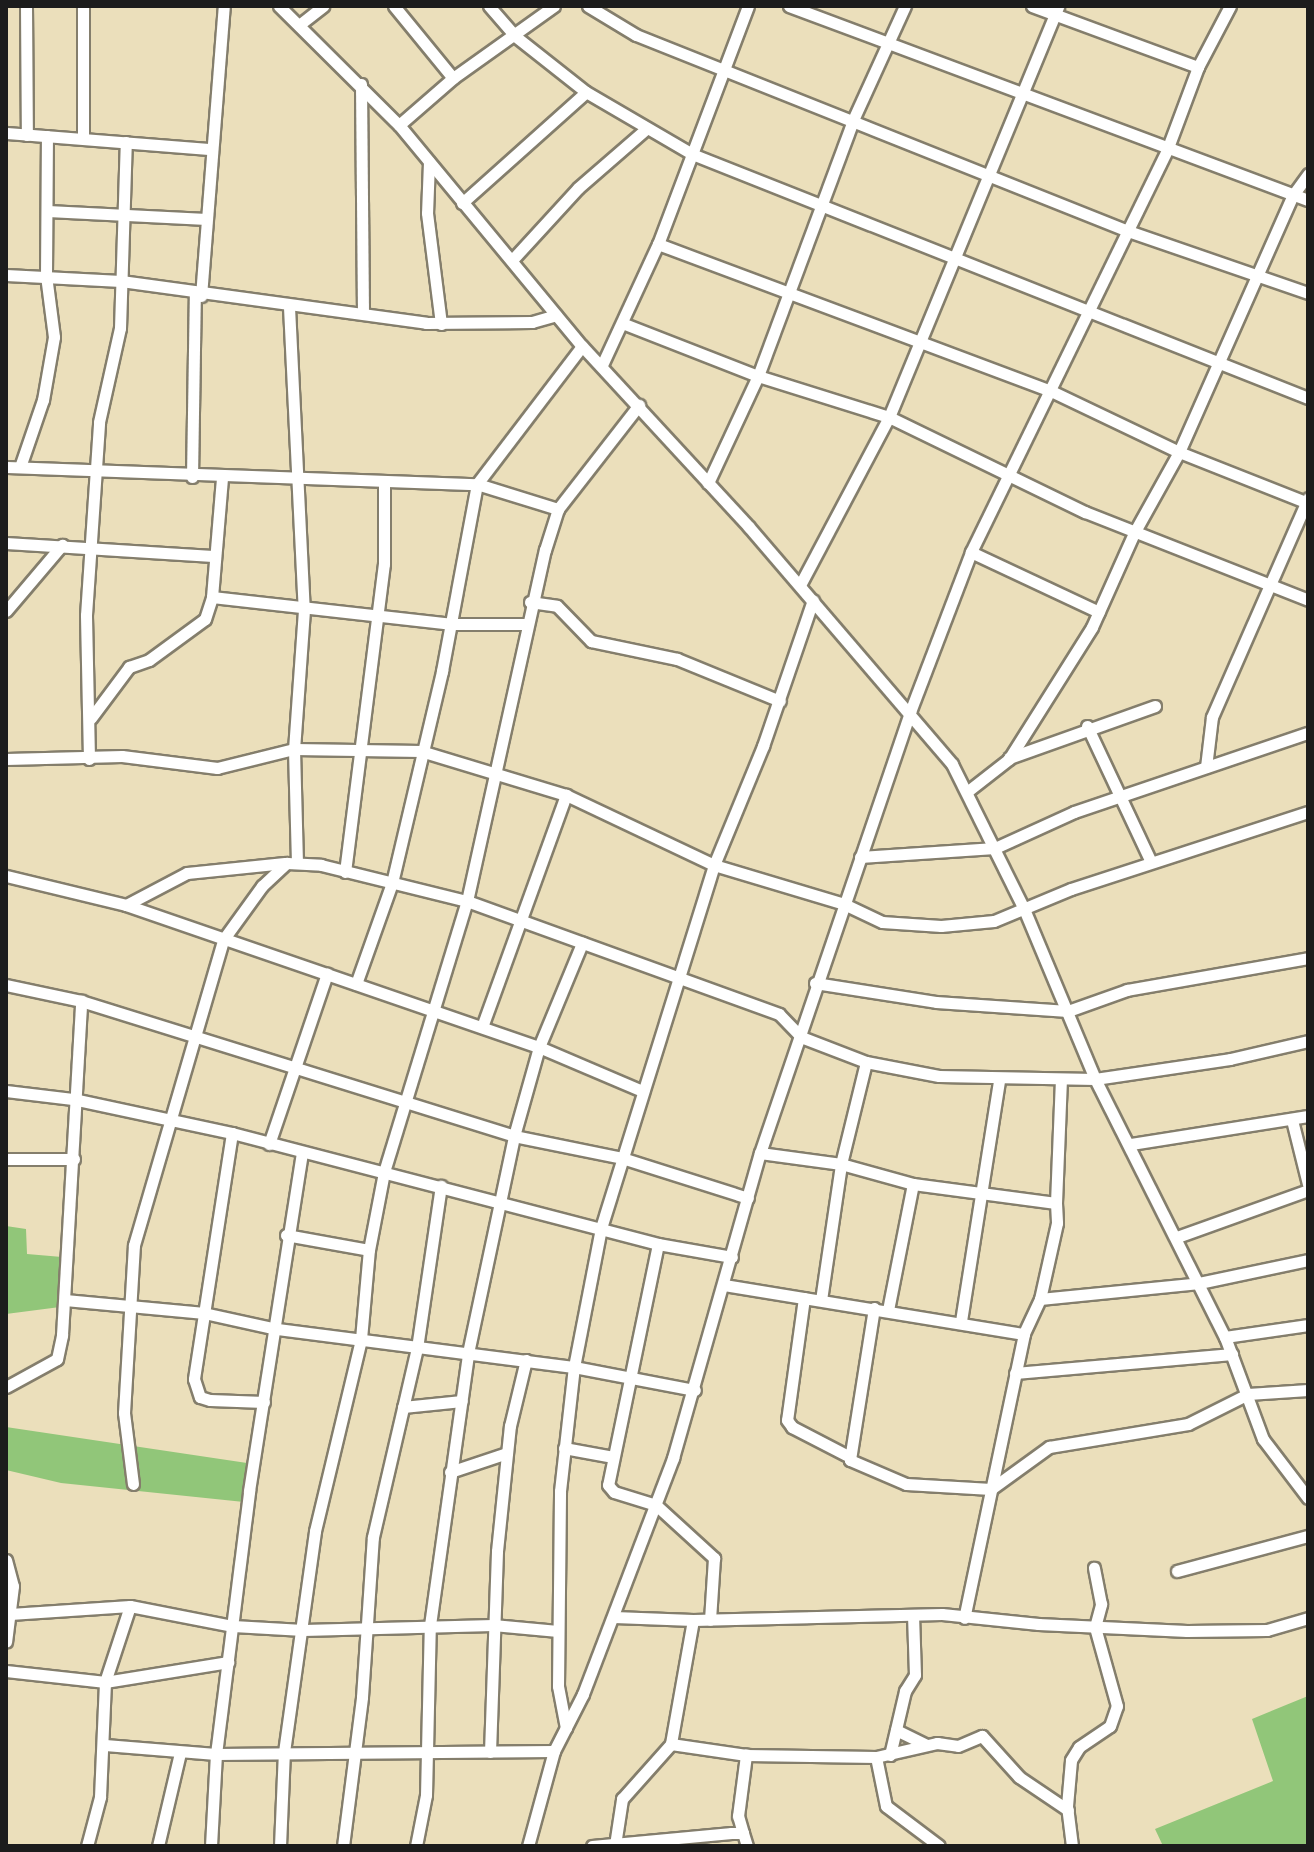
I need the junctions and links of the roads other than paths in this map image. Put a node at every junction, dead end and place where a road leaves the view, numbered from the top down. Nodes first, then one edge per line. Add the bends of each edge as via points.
1 (26, 6) edge
2 (83, 6) edge
3 (224, 6) edge
4 (279, 6) edge
5 (323, 6) edge
6 (394, 6) edge
7 (489, 6) edge
8 (554, 6) edge
9 (588, 6) edge
10 (748, 6) edge
11 (789, 6) edge
12 (905, 6) edge
13 (1032, 6) edge
14 (1230, 6) edge
15 (1056, 11) edge
16 (299, 25) junction
17 (515, 36) junction
18 (892, 44) junction
19 (724, 67) junction
20 (1198, 67) junction
21 (453, 78) junction
22 (361, 84) junction
23 (586, 92) junction
24 (1023, 96) junction
25 (853, 120) junction
26 (399, 125) junction
27 (647, 128) junction
28 (6, 133) edge
29 (27, 135) junction
30 (47, 136) junction
31 (83, 138) junction
32 (126, 142) junction
33 (209, 149) junction
34 (1167, 150) junction
35 (692, 154) junction
36 (429, 162) junction
37 (1308, 174) edge
38 (991, 176) junction
39 (1293, 195) junction
40 (1308, 200) edge
41 (462, 203) junction
42 (823, 203) junction
43 (48, 211) junction
44 (125, 216) junction
45 (206, 219) junction
46 (1128, 231) junction
47 (658, 244) junction
48 (951, 257) junction
49 (513, 259) junction
50 (1258, 273) junction
51 (6, 275) edge
52 (46, 275) junction
53 (121, 281) junction
54 (788, 292) junction
55 (1308, 293) edge
56 (198, 295) junction
57 (289, 307) junction
58 (363, 311) junction
59 (1087, 312) junction
60 (556, 315) junction
61 (622, 323) junction
62 (441, 324) junction
63 (920, 341) junction
64 (582, 346) junction
65 (1216, 359) junction
66 (602, 365) junction
67 (758, 376) junction
68 (1049, 390) junction
69 (1308, 398) edge
70 (639, 405) junction
71 (889, 417) junction
72 (1179, 452) junction
73 (6, 467) edge
74 (20, 467) junction
75 (95, 472) junction
76 (1007, 474) junction
77 (296, 476) junction
78 (192, 477) junction
79 (222, 477) junction
80 (384, 481) junction
81 (708, 483) junction
82 (477, 484) junction
83 (1307, 501) edge
84 (558, 509) junction
85 (1134, 533) junction
86 (6, 543) edge
87 (62, 545) junction
88 (91, 547) junction
89 (971, 552) junction
90 (213, 556) junction
91 (800, 585) junction
92 (1270, 585) junction
93 (212, 597) junction
94 (813, 600) junction
95 (1308, 600) edge
96 (530, 602) junction
97 (304, 610) junction
98 (6, 611) edge
99 (1099, 612) junction
100 (377, 615) junction
101 (452, 624) junction
102 (526, 624) junction
103 (780, 701) junction
104 (1155, 706) dead end
105 (910, 712) junction
106 (91, 718) junction
107 (1087, 726) junction
108 (1308, 733) edge
109 (360, 747) junction
110 (294, 749) junction
111 (421, 751) junction
112 (6, 759) edge
113 (89, 759) junction
114 (1009, 759) junction
115 (1206, 767) junction
116 (493, 773) junction
117 (968, 791) junction
118 (566, 795) junction
119 (1119, 797) junction
120 (1308, 812) edge
121 (995, 848) junction
122 (860, 857) junction
123 (292, 862) junction
124 (1151, 862) junction
125 (714, 865) junction
126 (345, 872) junction
127 (6, 876) edge
128 (392, 883) junction
129 (467, 901) junction
130 (844, 904) junction
131 (126, 905) junction
132 (1024, 909) junction
133 (522, 922) junction
134 (223, 940) junction
135 (582, 943) junction
136 (1308, 958) edge
137 (327, 974) junction
138 (678, 978) junction
139 (815, 983) junction
140 (356, 984) junction
141 (6, 985) edge
142 (81, 1001) junction
143 (434, 1011) junction
144 (1068, 1011) junction
145 (482, 1027) junction
146 (196, 1035) junction
147 (801, 1037) junction
148 (1308, 1041) edge
149 (539, 1047) junction
150 (866, 1062) junction
151 (295, 1070) junction
152 (1095, 1079) junction
153 (999, 1080) junction
154 (1061, 1081) junction
155 (640, 1090) junction
156 (6, 1091) edge
157 (73, 1099) junction
158 (404, 1101) junction
159 (1308, 1116) edge
160 (168, 1120) junction
161 (1292, 1120) junction
162 (232, 1133) junction
163 (514, 1136) junction
164 (269, 1144) junction
165 (1131, 1144) junction
166 (760, 1153) junction
167 (302, 1154) junction
168 (622, 1158) junction
169 (6, 1159) edge
170 (74, 1159) junction
171 (841, 1164) junction
172 (384, 1172) junction
173 (913, 1184) junction
174 (441, 1186) junction
175 (1308, 1187) edge
176 (981, 1192) junction
177 (748, 1198) junction
178 (500, 1201) junction
179 (1056, 1203) junction
180 (601, 1228) junction
181 (286, 1235) junction
182 (1177, 1237) junction
183 (658, 1244) junction
184 (369, 1250) junction
185 (732, 1257) junction
186 (1308, 1260) edge
187 (1199, 1283) junction
188 (724, 1285) junction
189 (804, 1298) junction
190 (1040, 1299) junction
191 (65, 1300) junction
192 (821, 1300) junction
193 (130, 1307) junction
194 (874, 1308) junction
195 (888, 1310) junction
196 (204, 1313) junction
197 (961, 1321) junction
198 (1308, 1325) edge
199 (277, 1329) junction
200 (1024, 1334) junction
201 (1225, 1337) junction
202 (361, 1339) junction
203 (417, 1348) junction
204 (468, 1353) junction
205 (1232, 1354) junction
206 (526, 1360) junction
207 (574, 1367) junction
208 (1015, 1373) junction
209 (631, 1377) junction
210 (6, 1387) edge
211 (695, 1390) junction
212 (1308, 1390) edge
213 (1248, 1394) junction
214 (462, 1401) junction
215 (264, 1402) junction
216 (403, 1407) junction
217 (564, 1448) junction
218 (507, 1453) junction
219 (613, 1457) junction
220 (850, 1457) junction
221 (450, 1472) junction
222 (133, 1484) dead end
223 (991, 1489) junction
224 (1308, 1498) edge
225 (656, 1505) junction
226 (1308, 1536) edge
227 (6, 1562) edge
228 (1094, 1568) dead end
229 (1177, 1571) dead end
230 (130, 1606) junction
231 (10, 1614) junction
232 (913, 1615) junction
233 (614, 1617) junction
234 (964, 1618) junction
235 (1308, 1618) edge
236 (693, 1620) junction
237 (710, 1620) junction
238 (430, 1625) junction
239 (493, 1625) junction
240 (233, 1626) junction
241 (1095, 1627) junction
242 (369, 1629) junction
243 (303, 1630) junction
244 (558, 1631) junction
245 (6, 1642) edge
246 (228, 1662) junction
247 (6, 1671) edge
248 (105, 1682) junction
249 (566, 1728) junction
250 (896, 1730) junction
251 (671, 1744) junction
252 (105, 1745) junction
253 (928, 1745) junction
254 (554, 1751) junction
255 (284, 1752) junction
256 (490, 1752) junction
257 (180, 1753) junction
258 (216, 1754) junction
259 (424, 1754) junction
260 (356, 1755) junction
261 (746, 1755) junction
262 (890, 1755) junction
263 (876, 1757) junction
264 (1068, 1810) junction
265 (743, 1833) junction
266 (615, 1844) edge
267 (87, 1846) edge
268 (158, 1846) edge
269 (211, 1846) edge
270 (280, 1846) edge
271 (343, 1846) edge
272 (416, 1846) edge
273 (528, 1846) edge
274 (592, 1846) edge
275 (747, 1846) edge
276 (939, 1846) edge
277 (1072, 1846) edge

1 - 29 street
2 - 31 street
3 - 33 street
4 - 16 street
5 - 16 street
6 - 21 street
7 - 17 street
8 - 17 street
9 - 19 street via 636,35
10 - 19 street
11 - 18 street
12 - 18 street
13 - 15 street
14 - 20 street
15 - 20 street
15 - 24 street
16 - 22 street
17 - 21 street
17 - 23 street
18 - 24 street
18 - 25 street
19 - 25 street
19 - 35 street
20 - 34 street
21 - 26 street
22 - 26 street
22 - 58 street
23 - 27 street
23 - 41 street
24 - 34 street
24 - 38 street
25 - 38 street
25 - 42 street
26 - 36 street
27 - 35 street
27 - 49 street via 578,188
28 - 29 street
29 - 30 street
30 - 31 street
30 - 43 street
31 - 32 street
32 - 33 street
32 - 44 street
33 - 45 street
34 - 39 street
34 - 46 street
35 - 42 street
35 - 47 street
36 - 41 street
36 - 62 street via 427,213
37 - 39 street
38 - 46 street
38 - 48 street
39 - 40 street
39 - 50 street
41 - 49 street
42 - 48 street
42 - 54 street
43 - 44 street
43 - 52 street
44 - 45 street
44 - 53 street
45 - 56 street
46 - 50 street
46 - 59 street
47 - 54 street
47 - 61 street
48 - 59 street
48 - 63 street
49 - 60 street
50 - 55 street
50 - 65 street
51 - 52 street
52 - 53 street
52 - 74 street via 54,337 43,400
53 - 56 street
53 - 75 street via 120,328 99,422
54 - 63 street
54 - 67 street
56 - 57 street
56 - 78 street
57 - 58 street
57 - 77 street
58 - 62 street
59 - 65 street
59 - 68 street
60 - 62 street via 532,322
60 - 64 street
61 - 66 street
61 - 67 street
63 - 68 street
63 - 71 street
64 - 66 street
64 - 82 street
65 - 69 street
65 - 72 street
66 - 70 street
67 - 71 street
67 - 81 street
68 - 72 street
68 - 76 street
70 - 81 street
70 - 84 street
71 - 76 street
71 - 91 street
72 - 83 street
72 - 85 street
73 - 74 street
74 - 75 street
75 - 78 street
75 - 88 street
76 - 85 street
76 - 89 street
77 - 79 street
77 - 80 street
77 - 97 street
78 - 79 street
79 - 90 street
80 - 82 street
80 - 100 street via 384,564
81 - 91 street
82 - 84 street
82 - 101 street
83 - 92 street
84 - 96 street
85 - 92 street
85 - 99 street
86 - 87 street
87 - 88 street
87 - 98 street
88 - 90 street
88 - 106 street via 86,615
89 - 99 street
89 - 105 street
90 - 93 street
91 - 94 street
92 - 95 street
92 - 115 street via 1212,717
93 - 97 street
93 - 106 street via 205,619 149,660 129,667
94 - 103 street
94 - 105 street
96 - 102 street
96 - 103 street via 557,606 591,641 677,659
97 - 100 street
97 - 110 street
99 - 114 street
100 - 101 street
100 - 109 street
101 - 102 street
101 - 111 street
102 - 116 street
103 - 125 street
104 - 107 street
105 - 117 street
105 - 122 street
106 - 113 street
107 - 114 street
107 - 119 street
108 - 115 street
109 - 110 street
109 - 111 street
109 - 126 street
110 - 113 street via 217,768 143,757
110 - 123 street
111 - 116 street
111 - 128 street
112 - 113 street
114 - 117 street
115 - 119 street
116 - 118 street
116 - 129 street
117 - 121 street
118 - 125 street
118 - 133 street
119 - 121 street
119 - 124 street
120 - 124 street
121 - 122 street
121 - 132 street
122 - 130 street
123 - 126 street
123 - 131 street via 187,873
123 - 134 street via 262,886
124 - 132 street
125 - 130 street
125 - 138 street
126 - 128 street
127 - 131 street
128 - 129 street
128 - 140 street
129 - 133 street
129 - 143 street
130 - 132 street via 882,922 941,926 994,921
130 - 139 street
131 - 134 street
132 - 144 street
133 - 135 street
133 - 145 street
134 - 137 street
134 - 146 street
135 - 138 street
135 - 149 street
136 - 144 street via 1127,990
137 - 140 street
137 - 151 street
138 - 147 street via 779,1014
138 - 155 street
139 - 144 street via 936,1002
139 - 147 street
140 - 143 street
141 - 142 street
142 - 146 street
142 - 157 street
143 - 145 street
143 - 158 street
144 - 152 street
145 - 149 street
146 - 151 street
146 - 160 street
147 - 150 street
147 - 166 street
148 - 152 street via 1230,1059
149 - 155 street
149 - 163 street
150 - 153 street
150 - 171 street
151 - 158 street
151 - 164 street
152 - 154 street
152 - 165 street
153 - 154 street
153 - 176 street
154 - 179 street
155 - 168 street
156 - 157 street
157 - 160 street
157 - 170 street
158 - 163 street
158 - 172 street
159 - 161 street
160 - 162 street
160 - 193 street via 134,1245
161 - 165 street
161 - 175 street
162 - 164 street
162 - 196 street
163 - 168 street
163 - 178 street
164 - 167 street
165 - 182 street
166 - 171 street
166 - 177 street
167 - 172 street
167 - 181 street
168 - 177 street
168 - 180 street
169 - 170 street
170 - 191 street
171 - 173 street
171 - 192 street
172 - 174 street
172 - 184 street
173 - 176 street
173 - 195 street
174 - 178 street
174 - 203 street
175 - 182 street
176 - 179 street
176 - 197 street
177 - 185 street
178 - 180 street
178 - 204 street
179 - 190 street via 1057,1223
180 - 183 street
180 - 207 street
181 - 184 street
181 - 199 street
182 - 187 street
183 - 185 street
183 - 209 street
184 - 202 street
185 - 188 street
186 - 187 street
187 - 190 street
187 - 201 street
188 - 189 street
188 - 211 street
189 - 192 street
189 - 220 street via 787,1420
190 - 200 street
191 - 193 street
191 - 210 street via 57,1359
192 - 194 street
193 - 196 street
193 - 222 street via 124,1418
194 - 195 street
194 - 220 street
195 - 197 street
196 - 199 street
196 - 215 street via 196,1391 210,1400
197 - 200 street
198 - 201 street
199 - 202 street
199 - 215 street
200 - 208 street
201 - 205 street
202 - 203 street
202 - 243 street via 315,1531
203 - 204 street
203 - 216 street
204 - 206 street
204 - 214 street
205 - 208 street
205 - 213 street
206 - 207 street
206 - 218 street
207 - 209 street
207 - 217 street
208 - 223 street
209 - 211 street
209 - 219 street
211 - 225 street
212 - 213 street
213 - 223 street via 1188,1424 1049,1447
213 - 224 street via 1263,1439
214 - 216 street
214 - 221 street
215 - 240 street
216 - 242 street via 373,1537
217 - 219 street
217 - 244 street
218 - 221 street
218 - 239 street
219 - 225 street via 611,1489
220 - 223 street via 857,1467 906,1484
221 - 238 street
223 - 234 street
225 - 233 street
225 - 237 street via 714,1558
226 - 229 street
227 - 231 street via 13,1586
228 - 241 street via 1101,1604
230 - 231 street
230 - 240 street
230 - 248 street
231 - 245 street
232 - 234 street
232 - 237 street
232 - 250 street via 916,1665
233 - 236 street
233 - 249 street
234 - 241 street
235 - 241 street via 1267,1630
236 - 237 street
236 - 251 street
238 - 239 street
238 - 242 street
238 - 259 street
239 - 244 street
239 - 256 street
240 - 243 street
240 - 246 street
241 - 264 street via 1117,1706 1110,1726 1074,1752
242 - 243 street
242 - 260 street
243 - 255 street
244 - 249 street via 558,1686
246 - 248 street
246 - 258 street
247 - 248 street
248 - 252 street
249 - 254 street
250 - 253 street
250 - 262 street
251 - 261 street
251 - 266 street via 622,1799
252 - 257 street
252 - 267 street via 100,1797
253 - 262 street
253 - 264 street via 958,1746 982,1736 1019,1777
254 - 256 street
254 - 273 street
255 - 258 street
255 - 260 street
255 - 270 street
256 - 259 street
257 - 258 street
257 - 268 street
258 - 269 street
259 - 260 street
259 - 272 street via 426,1795
260 - 271 street
261 - 263 street
261 - 265 street via 738,1816
262 - 263 street
263 - 276 street via 886,1806
264 - 277 street
265 - 266 street
265 - 275 street
266 - 274 street

